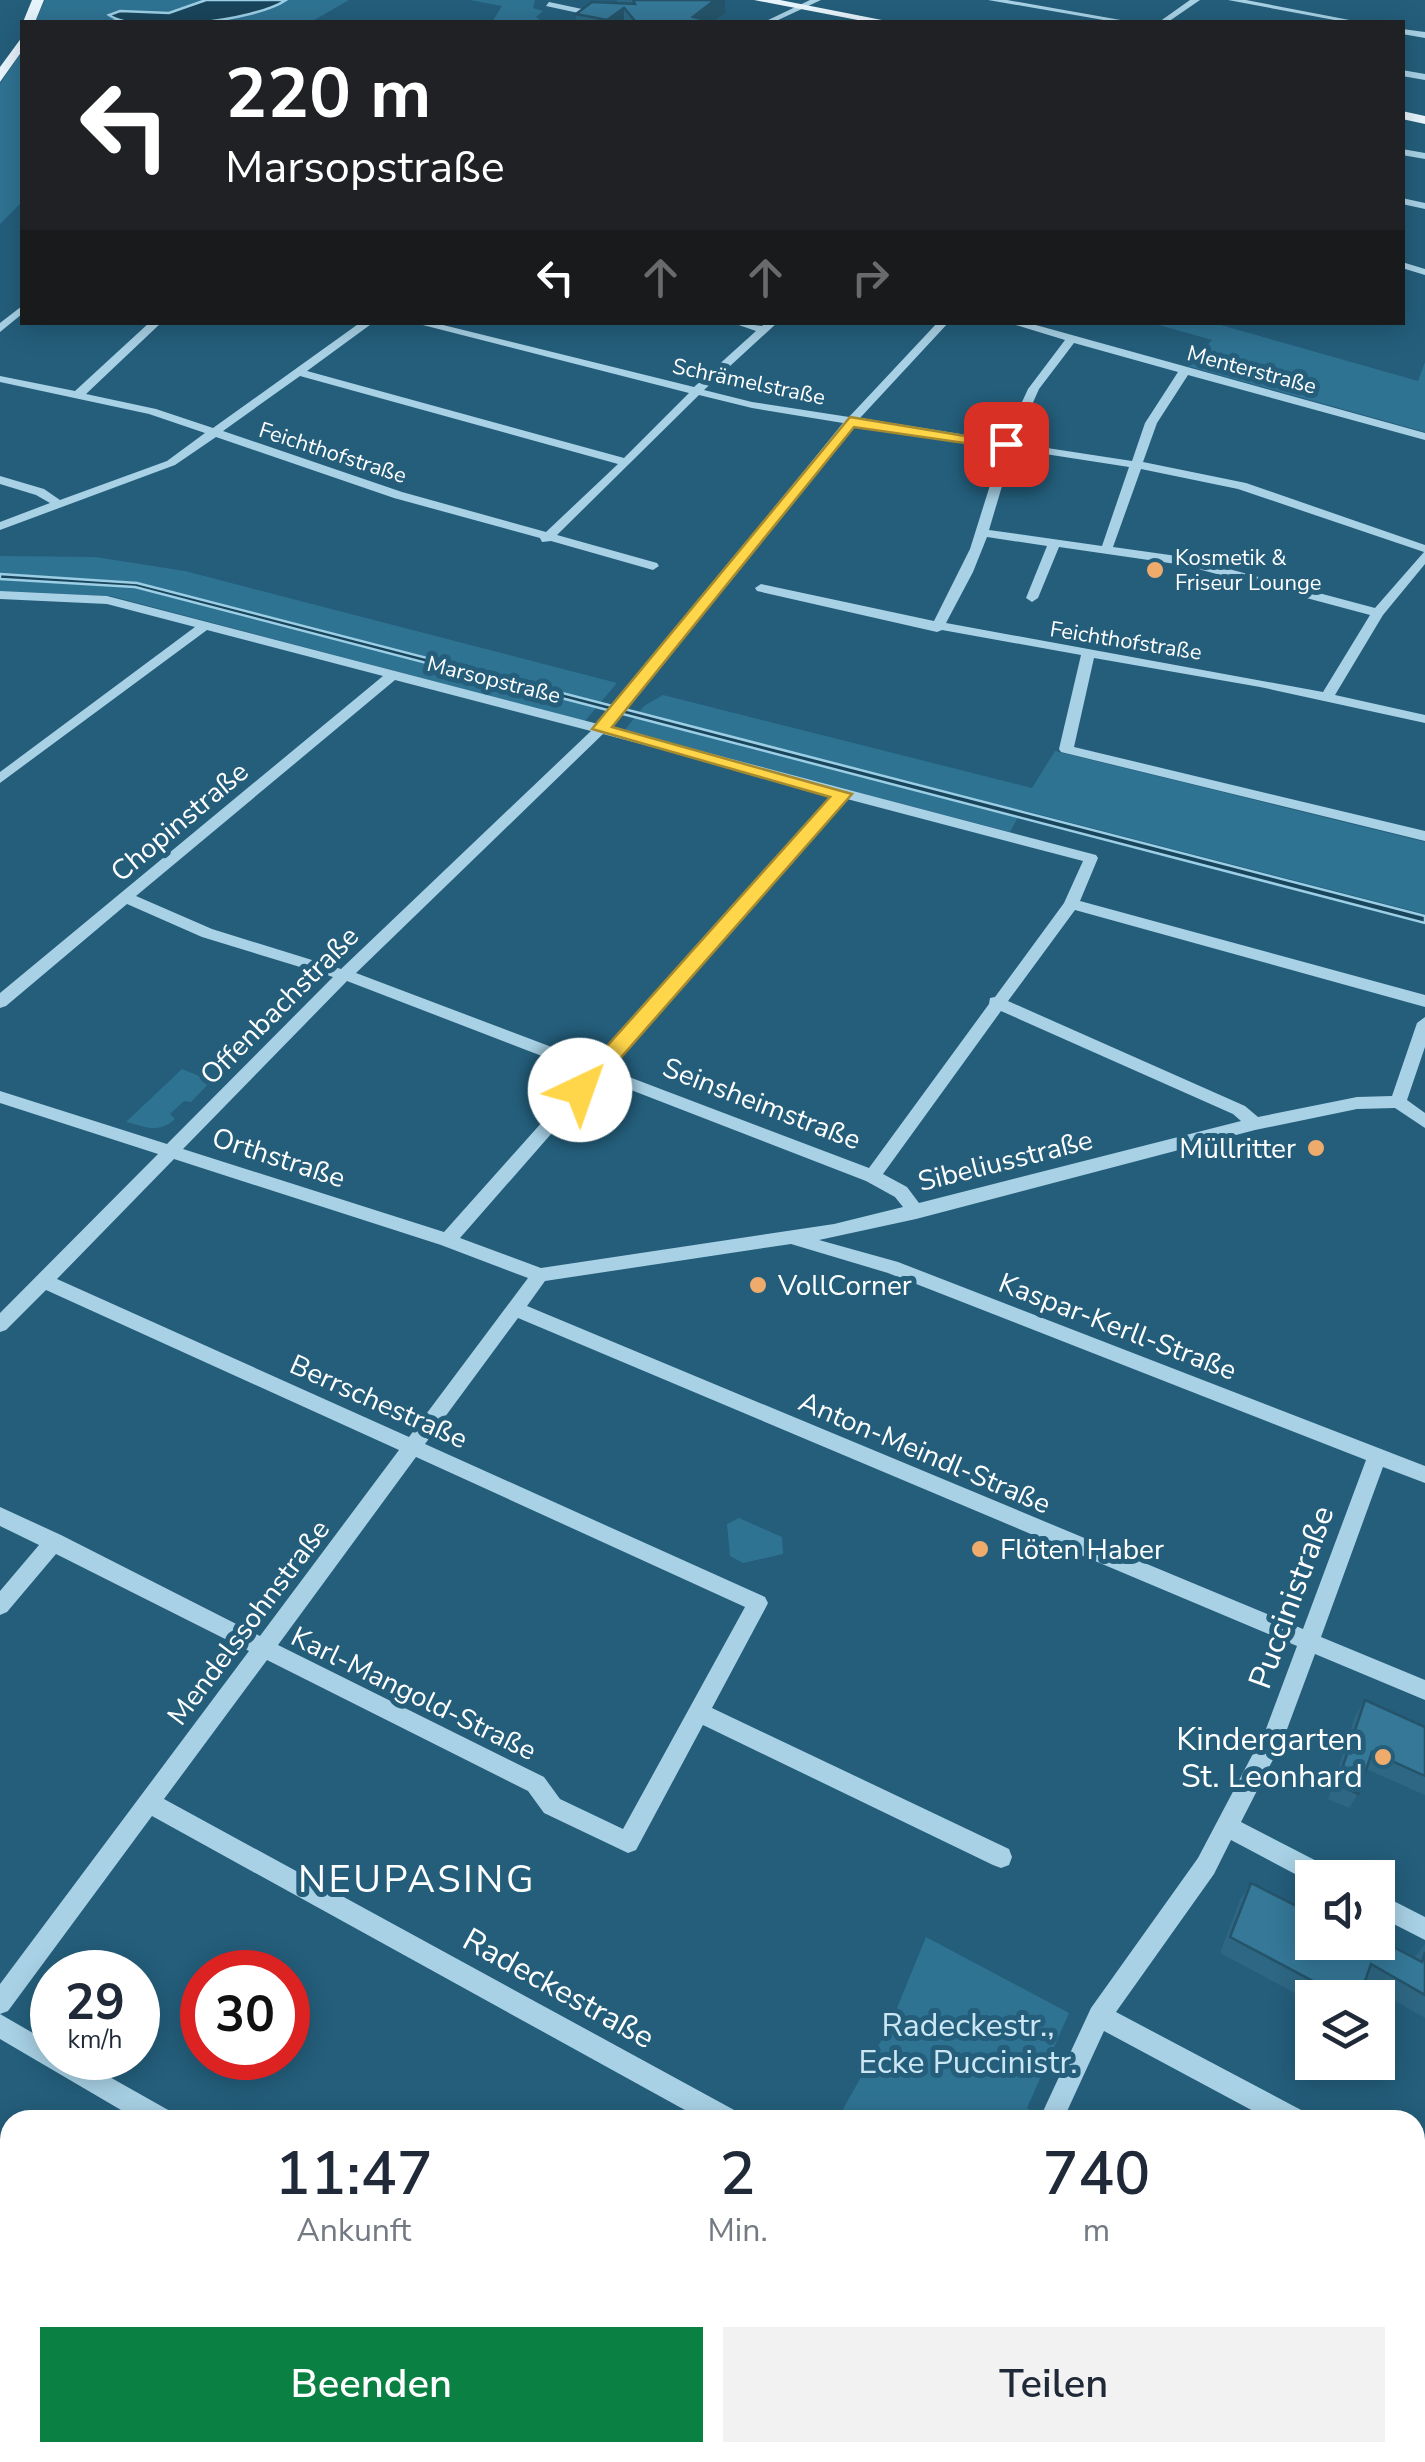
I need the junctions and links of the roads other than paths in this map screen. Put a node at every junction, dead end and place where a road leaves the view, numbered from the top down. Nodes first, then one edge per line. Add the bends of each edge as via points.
1 (760, 0) edge
2 (817, 0) edge
3 (992, 0) edge
4 (1066, 0) edge
5 (1196, 0) edge
6 (1232, 0) edge
7 (548, 4) dead end
8 (801, 7) junction
9 (1092, 16) junction
10 (619, 20) edge
11 (772, 20) edge
12 (875, 20) edge
13 (1099, 20) edge
14 (1116, 20) edge
15 (1166, 20) edge
16 (1345, 20) edge
17 (20, 44) edge
18 (0, 78) edge
19 (20, 311) edge
20 (154, 325) edge
21 (365, 325) edge
22 (428, 325) edge
23 (941, 325) edge
24 (1021, 325) edge
25 (768, 326) edge
26 (0, 329) edge
27 (1071, 340) junction
28 (300, 372) junction
29 (1184, 372) junction
30 (0, 379) edge
31 (694, 392) junction
32 (78, 395) junction
33 (850, 422) junction
34 (217, 433) junction
35 (1425, 438) edge
36 (1006, 444) junction
37 (626, 462) junction
38 (1135, 464) junction
39 (0, 480) edge
40 (56, 502) junction
41 (0, 526) edge
42 (982, 533) junction
43 (546, 539) junction
44 (1055, 541) junction
45 (1108, 548) junction
46 (1425, 553) edge
47 (652, 566) dead end
48 (761, 588) dead end
49 (0, 595) edge
50 (22, 595) junction
51 (1032, 598) dead end
52 (0, 612) edge
53 (1378, 613) junction
54 (203, 627) junction
55 (937, 628) junction
56 (1088, 654) junction
57 (390, 677) junction
58 (1328, 695) junction
59 (1425, 719) edge
60 (605, 724) junction
61 (0, 778) edge
62 (842, 794) junction
63 (1425, 836) edge
64 (127, 898) junction
65 (1072, 904) junction
66 (344, 975) junction
67 (1425, 1001) edge
68 (0, 1002) edge
69 (996, 1002) junction
70 (1425, 1023) edge
71 (599, 1069) junction
72 (0, 1097) edge
73 (1398, 1102) junction
74 (1425, 1122) edge
75 (1255, 1124) junction
76 (170, 1151) junction
77 (872, 1176) junction
78 (916, 1212) junction
79 (788, 1239) junction
80 (447, 1240) junction
81 (540, 1275) junction
82 (42, 1280) junction
83 (515, 1310) junction
84 (0, 1325) edge
85 (413, 1447) junction
86 (1377, 1456) junction
87 (1425, 1475) edge
88 (0, 1516) edge
89 (54, 1541) junction
90 (0, 1606) edge
91 (1309, 1644) junction
92 (263, 1648) junction
93 (1425, 1690) edge
94 (698, 1712) junction
95 (148, 1802) junction
96 (1228, 1827) junction
97 (1001, 1857) dead end
98 (1295, 1862) edge
99 (1395, 1913) edge
100 (1425, 1929) edge
101 (0, 2003) edge
102 (1099, 2016) junction
103 (0, 2026) edge
104 (30, 2044) edge
105 (92, 2080) edge
106 (144, 2110) edge
107 (708, 2110) edge
108 (1056, 2110) edge
109 (1275, 2110) edge

1 - 8 main road
2 - 8 street
3 - 9 street
4 - 9 street
5 - 15 street
6 - 16 street
7 - 10 street
8 - 11 street
8 - 12 main road
9 - 13 street
9 - 14 street
17 - 18 main road
19 - 26 street
20 - 32 street
21 - 28 street
22 - 31 street, Schrämelstraße
23 - 33 street, Offenbachstraße
24 - 27 street, Menterstraße
25 - 31 street
27 - 29 street, Menterstraße
27 - 36 street via 1026,397
28 - 34 street
28 - 37 street
29 - 35 street, Menterstraße
29 - 38 street
30 - 32 street, Feichthofstraße
31 - 33 street, Schrämelstraße
31 - 37 street
32 - 34 street, Feichthofstraße
33 - 36 street, Schrämelstraße
33 - 60 street, Offenbachstraße
34 - 40 street via 127,482
34 - 43 street, Feichthofstraße
36 - 38 street, Schrämelstraße
36 - 42 street
37 - 43 street
38 - 45 street
38 - 46 street, Schrämelstraße via 1242,486
39 - 40 street
40 - 41 street
42 - 44 street
42 - 55 street
43 - 47 street, Feichthofstraße
44 - 45 street
44 - 51 street
45 - 53 street
46 - 53 street
48 - 55 street, Feichthofstraße
49 - 50 street, Marsopstraße
50 - 52 street
50 - 54 street, Marsopstraße via 107,600
53 - 58 street
54 - 57 street, Marsopstraße
54 - 61 street
55 - 56 street, Feichthofstraße
56 - 58 street, Feichthofstraße
56 - 63 street via 1066,748
57 - 60 street, Marsopstraße
57 - 64 street, Chopinstraße
58 - 59 street, Feichthofstraße
60 - 62 street, Marsopstraße
60 - 66 street, Offenbachstraße
62 - 65 street, Marsopstraße via 1091,858
62 - 71 street
64 - 66 street, Seinsheimstraße via 207,933
64 - 68 street, Chopinstraße
65 - 67 street
65 - 69 street
66 - 71 street, Seinsheimstraße
66 - 76 street, Offenbachstraße
69 - 75 street via 1240,1110
69 - 77 street
70 - 73 street
71 - 77 street, Seinsheimstraße
71 - 80 street
72 - 76 street, Orthstraße
73 - 74 street
73 - 75 street, Sibeliusstraße via 1356,1103
75 - 78 street, Sibeliusstraße
76 - 80 street, Orthstraße
76 - 82 street, Offenbachstraße
77 - 78 street, Seinsheimstraße via 901,1192
78 - 79 street, Sibeliusstraße
79 - 81 street, Sibeliusstraße
79 - 86 street, Kaspar-Kerll-Straße via 892,1268
80 - 81 street, Orthstraße
81 - 83 street, Mendelssohnstraße
82 - 84 street, Offenbachstraße
82 - 85 street, Berrschestraße
83 - 85 street, Mendelssohnstraße
83 - 91 street, Anton-Meindl-Straße
85 - 92 street, Mendelssohnstraße
85 - 94 street, Berrschestraße via 758,1603
86 - 87 street, Kaspar-Kerll-Straße
86 - 91 street, Puccinistraße
88 - 89 street, Karl-Mangold-Straße
89 - 90 street
89 - 92 street, Karl-Mangold-Straße
91 - 93 street, Anton-Meindl-Straße
91 - 96 street, Puccinistraße
92 - 94 street, Karl-Mangold-Straße via 536,1784 552,1806 628,1842
92 - 95 street, Mendelssohnstraße
94 - 97 street
95 - 101 street, Mendelssohnstraße
95 - 107 street, Radeckestraße
96 - 98 street
96 - 102 street, Puccinistraße via 1180,1907
99 - 100 street
102 - 108 street, Puccinistraße
102 - 109 street
103 - 104 street
105 - 106 street

